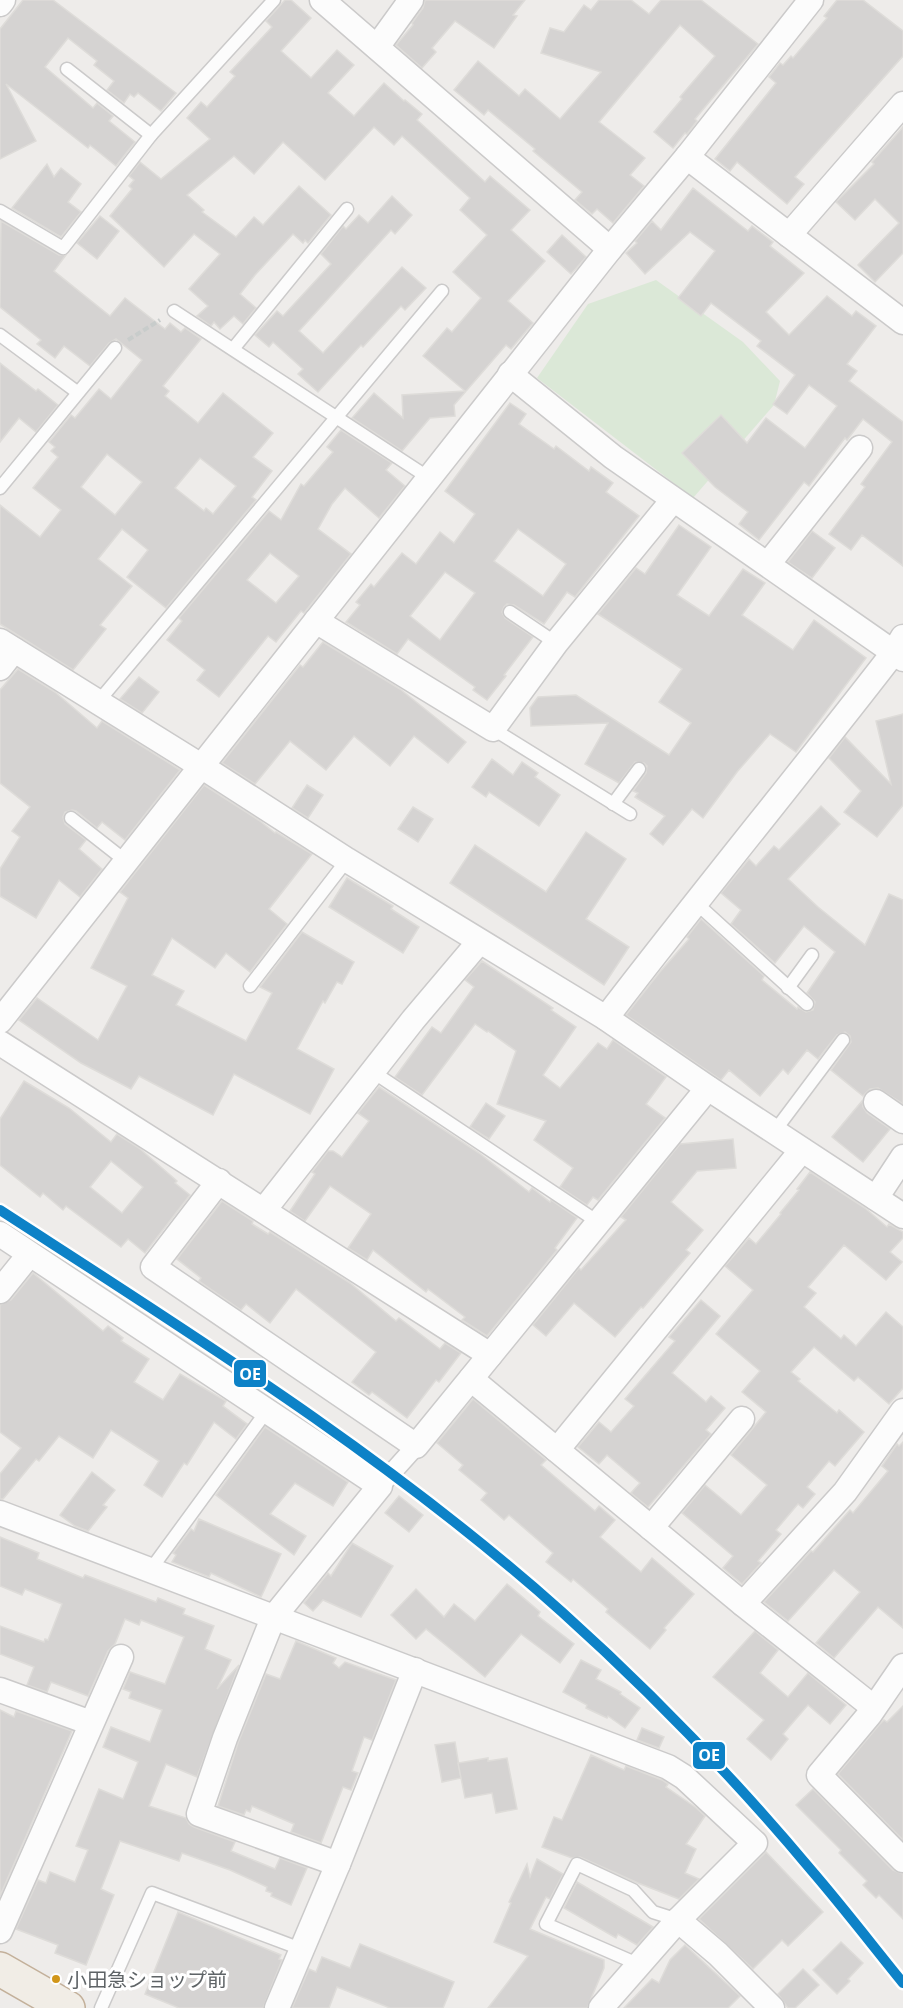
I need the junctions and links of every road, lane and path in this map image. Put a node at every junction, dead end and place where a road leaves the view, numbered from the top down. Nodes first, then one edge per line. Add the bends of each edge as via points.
1 (3, 0) edge
2 (274, 0) edge
3 (411, 0) edge
4 (812, 0) edge
5 (324, 1) edge
6 (0, 4) edge
7 (377, 47) junction
8 (67, 69) dead end
9 (903, 104) edge
10 (151, 135) junction
11 (687, 157) junction
12 (348, 208) dead end
13 (0, 211) edge
14 (789, 235) junction
15 (610, 249) junction
16 (442, 291) dead end
17 (898, 310) edge
18 (174, 311) joint
19 (0, 335) edge
20 (115, 348) joint
21 (233, 349) junction
22 (510, 375) junction
23 (77, 392) junction
24 (337, 417) junction
25 (860, 448) dead end
26 (429, 478) junction
27 (0, 488) edge
28 (673, 500) junction
29 (768, 564) junction
30 (510, 612) dead end
31 (316, 621) junction
32 (556, 644) junction
33 (900, 650) edge
34 (5, 653) edge
35 (98, 702) junction
36 (493, 729) junction
37 (201, 766) junction
38 (639, 769) dead end
39 (614, 804) junction
40 (630, 814) dead end
41 (71, 818) dead end
42 (347, 860) junction
43 (127, 862) junction
44 (695, 902) junction
45 (479, 942) junction
46 (812, 955) dead end
47 (250, 986) dead end
48 (788, 988) junction
49 (807, 1004) dead end
50 (606, 1018) junction
51 (0, 1022) edge
52 (843, 1040) dead end
53 (0, 1043) edge
54 (373, 1071) junction
55 (708, 1088) junction
56 (876, 1102) dead end
57 (903, 1121) edge
58 (774, 1132) junction
59 (802, 1150) junction
60 (903, 1157) edge
61 (219, 1181) junction
62 (876, 1198) junction
63 (264, 1210) junction
64 (903, 1216) edge
65 (598, 1222) junction
66 (0, 1234) edge
67 (29, 1255) junction
68 (0, 1291) edge
69 (490, 1354) junction
70 (471, 1379) junction
71 (903, 1411) edge
72 (266, 1412) junction
73 (742, 1419) dead end
74 (416, 1446) junction
75 (557, 1450) junction
76 (380, 1486) junction
77 (0, 1513) edge
78 (651, 1528) junction
79 (151, 1569) junction
80 (743, 1604) junction
81 (273, 1618) junction
82 (120, 1657) dead end
83 (903, 1666) edge
84 (415, 1670) junction
85 (0, 1690) edge
86 (873, 1707) junction
87 (91, 1723) junction
88 (903, 1860) edge
89 (338, 1864) junction
90 (678, 1920) junction
91 (0, 1931) edge
92 (302, 1949) junction
93 (639, 1965) junction
94 (0, 1969) edge
95 (763, 2005) edge
96 (68, 2008) edge
97 (101, 2008) edge
98 (277, 2008) edge
99 (601, 2008) edge

1 - 6 street
2 - 10 lane
3 - 7 street
4 - 11 street
5 - 7 street
7 - 15 street
8 - 10 lane
9 - 14 street
10 - 13 lane via 63,248
11 - 14 street
11 - 15 street
12 - 21 lane
14 - 17 street
15 - 22 street
16 - 24 lane
18 - 20 path
18 - 21 lane
19 - 23 lane
20 - 23 lane
21 - 24 lane
22 - 26 street
22 - 28 street
23 - 27 lane
24 - 26 lane
24 - 35 lane
25 - 29 street
26 - 31 street
28 - 29 street
28 - 32 street
29 - 33 street
30 - 32 lane
31 - 36 street
31 - 37 street
32 - 36 street
33 - 44 street
34 - 35 street
35 - 37 street
36 - 39 lane
37 - 42 street
37 - 43 street
38 - 39 lane
39 - 40 lane
41 - 43 lane
42 - 45 street
42 - 47 lane
43 - 51 street
44 - 48 lane
44 - 50 street
45 - 50 street
45 - 54 street
46 - 48 lane
48 - 49 lane
50 - 55 street
52 - 58 lane
53 - 61 street
54 - 63 street
54 - 65 lane
55 - 58 street
55 - 65 street
56 - 57 street
58 - 59 street
59 - 62 street
59 - 75 street
60 - 62 street
61 - 63 street
61 - 74 street via 153,1267
62 - 64 street
63 - 69 street
65 - 69 street
66 - 67 street
67 - 68 street
67 - 72 street
69 - 70 street
70 - 74 street
70 - 75 street
71 - 80 street via 845,1492
72 - 76 street
72 - 79 lane
73 - 78 street
74 - 76 street
75 - 78 street
76 - 81 street
77 - 79 street
78 - 80 street
79 - 81 street
80 - 86 street
81 - 84 street
81 - 89 street via 199,1814
82 - 87 street
83 - 86 street
84 - 89 street
84 - 90 street via 668,1767 755,1843
85 - 87 street
86 - 88 street via 819,1776
87 - 91 street
89 - 92 street
90 - 93 street
90 - 93 lane via 653,1912 633,1890 577,1864 546,1924
90 - 95 street via 718,1954
92 - 97 lane via 152,1893
92 - 98 street
93 - 99 street
94 - 96 highway

